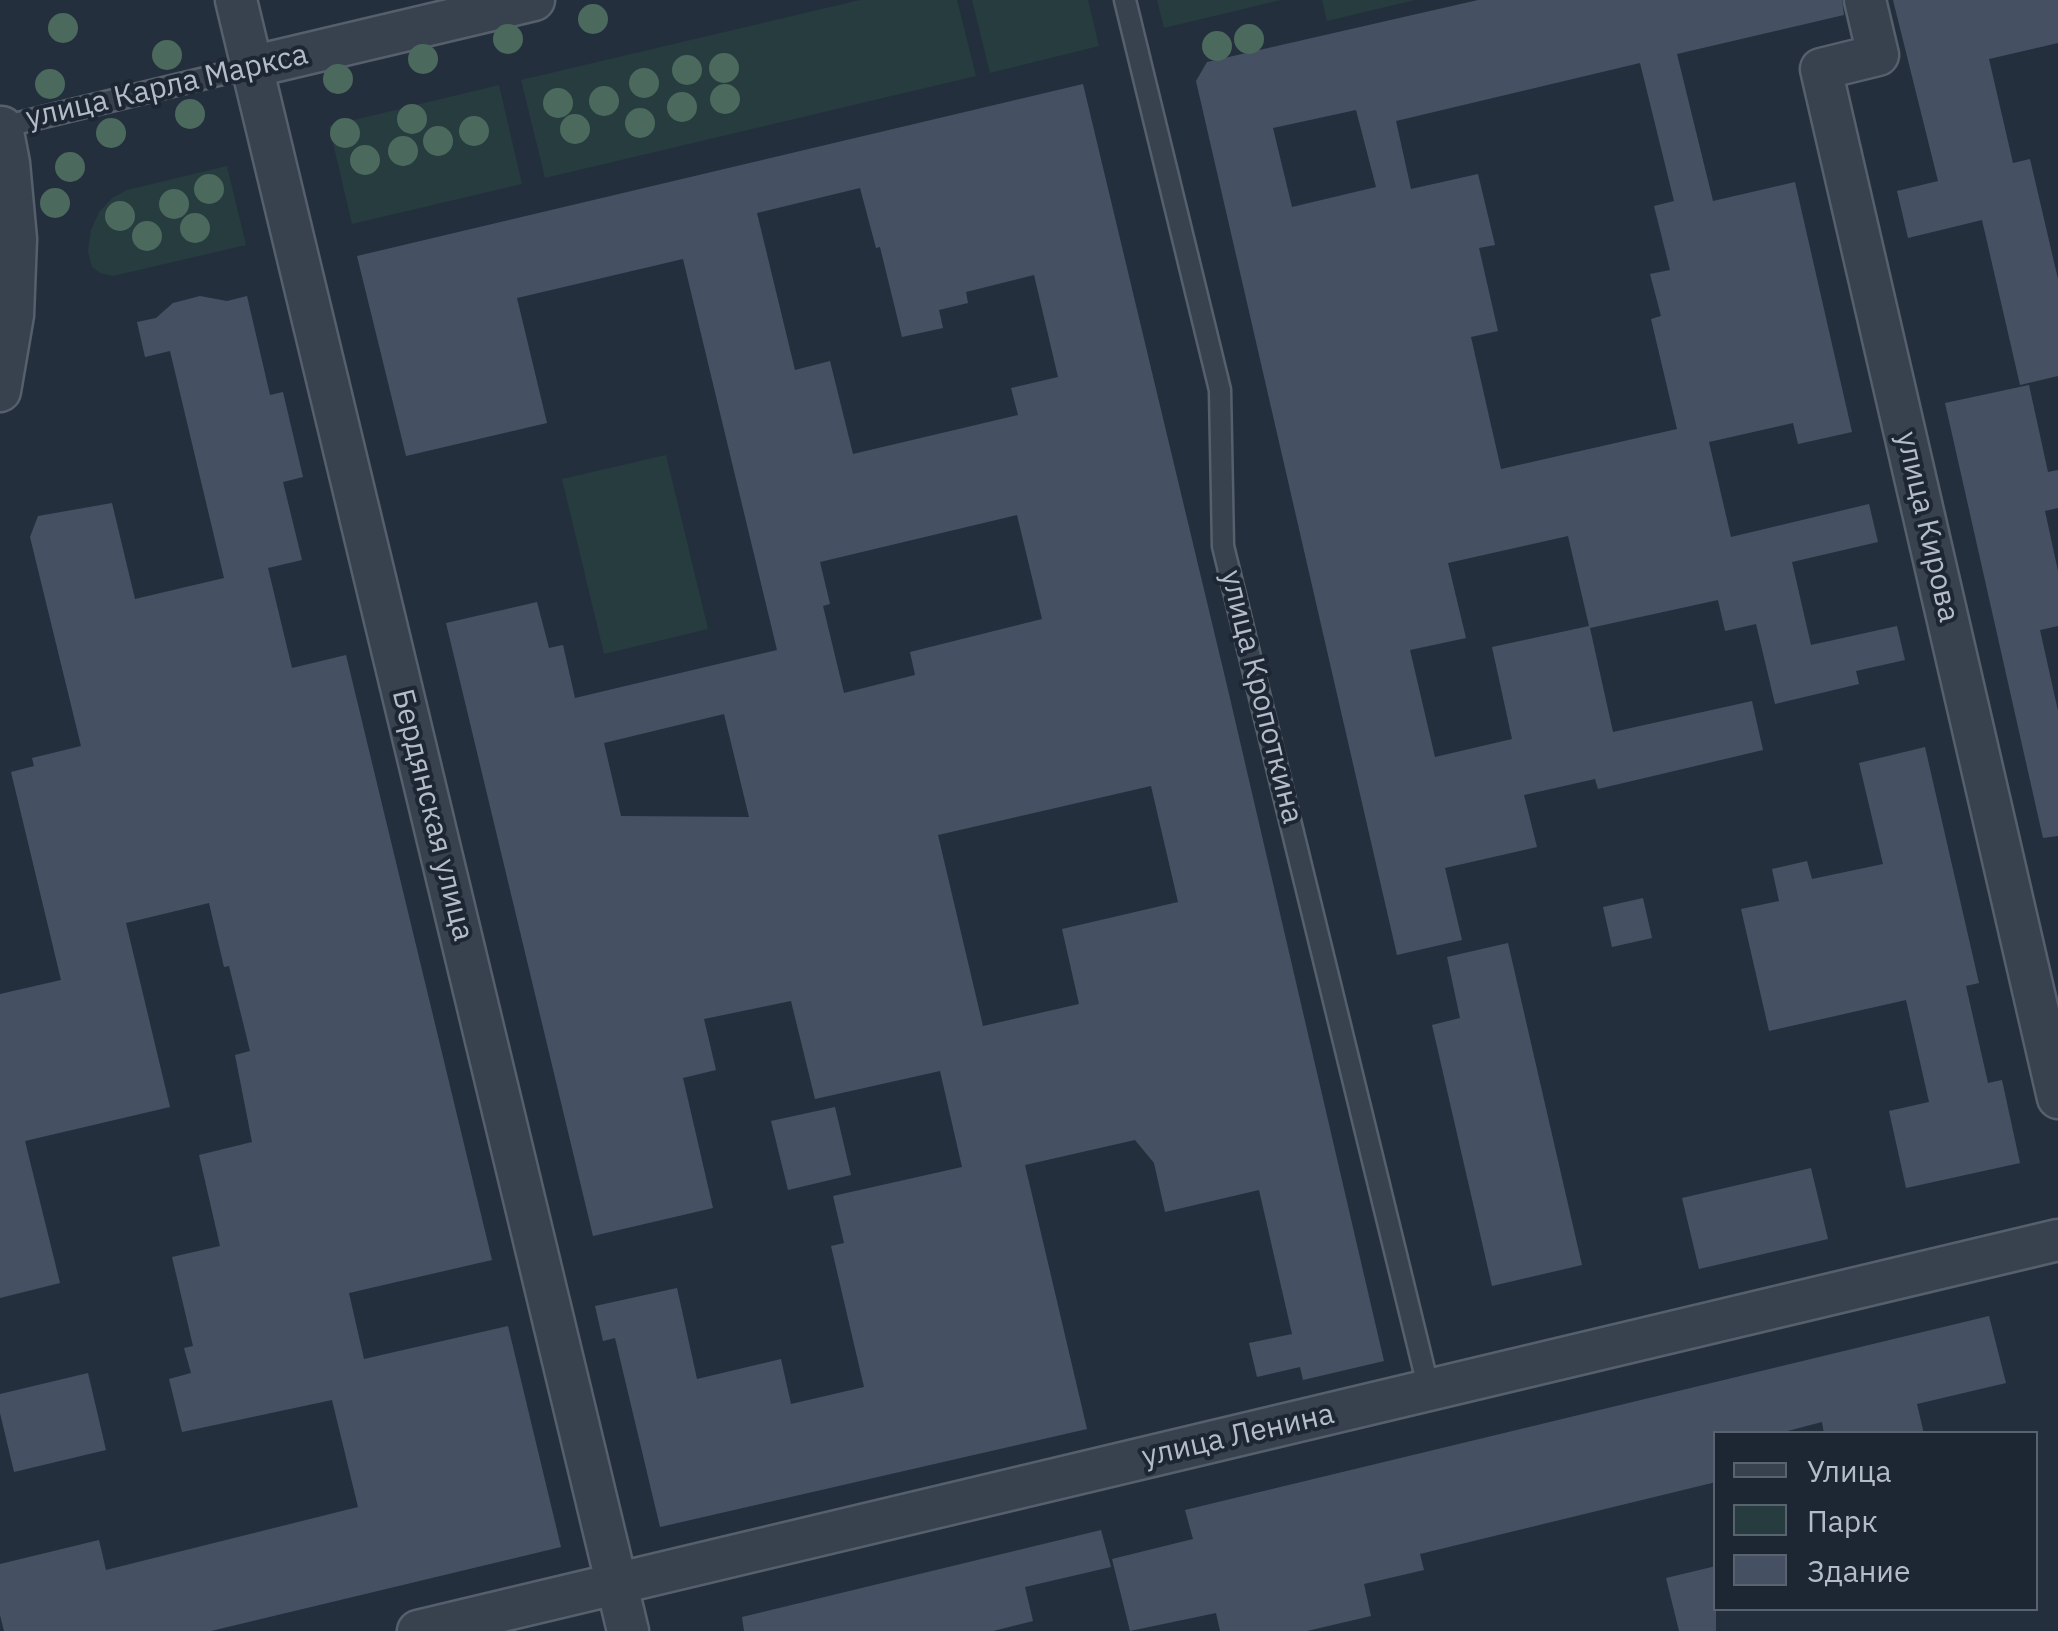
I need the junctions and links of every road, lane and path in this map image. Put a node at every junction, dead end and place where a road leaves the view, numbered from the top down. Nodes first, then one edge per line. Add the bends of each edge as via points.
1 (236, 0) edge
2 (534, 0) edge
3 (1126, 0) edge
4 (1864, 0) edge
5 (251, 67) junction
6 (2, 127) edge
7 (0, 391) edge
8 (2058, 1098) edge
9 (2058, 1240) edge
10 (1430, 1390) junction
11 (616, 1584) junction
12 (418, 1631) edge
13 (628, 1631) edge

1 - 5 street, Бердянская улица
2 - 5 street, улица Карла Маркса
3 - 10 lane, улица Кропоткина via 1220,390 1224,546
4 - 8 street, улица Кирова via 1878,55 1821,69
5 - 6 lane, улица Карла Маркса
5 - 11 street, Бердянская улица
6 - 7 street, улица Карла Маркса via 14,201 16,278
9 - 10 street, улица Ленина
10 - 11 street, улица Ленина
11 - 12 street, улица Ленина
11 - 13 street, Бердянская улица

